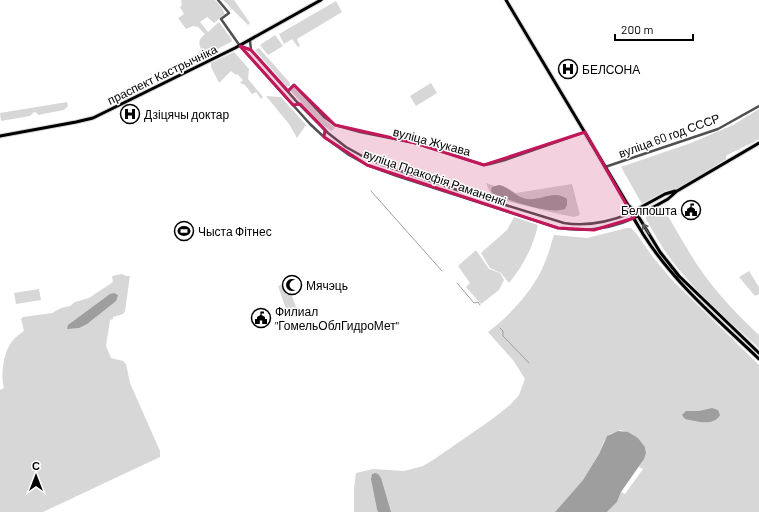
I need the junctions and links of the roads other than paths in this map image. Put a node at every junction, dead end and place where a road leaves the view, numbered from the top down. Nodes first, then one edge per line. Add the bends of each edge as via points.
1 (218, 0) edge
2 (321, 0) edge
3 (506, 0) edge
4 (250, 41) junction
5 (240, 46) junction
6 (251, 50) junction
7 (288, 91) junction
8 (297, 102) junction
9 (293, 105) junction
10 (759, 106) edge
11 (585, 132) junction
12 (328, 133) junction
13 (0, 136) edge
14 (324, 137) junction
15 (759, 143) edge
16 (605, 167) junction
17 (677, 190) junction
18 (460, 191) junction
19 (459, 196) junction
20 (628, 205) junction
21 (635, 211) junction
22 (631, 213) junction
23 (638, 216) junction
24 (634, 218) junction
25 (759, 353) edge
26 (759, 359) edge

1 - 5 street via 229,13 221,18
2 - 4 main road, праспект Кастрычніка
3 - 11 main road
4 - 5 main road, праспект Кастрычніка
4 - 6 street
5 - 6 street, вуліца Пракофія Раманенкі
5 - 9 street, вуліца Пракофія Раманенкі
5 - 13 main road, праспект Кастрычніка via 86,120
6 - 7 street, вуліца Пракофія Раманенкі
7 - 8 street, вуліца Пракофія Раманенкі
7 - 11 street, вуліца Жукава via 294,85 335,125 412,142 480,164 490,164
8 - 9 street
8 - 12 street, вуліца Пракофія Раманенкі
9 - 14 street, вуліца Пракофія Раманенкі
10 - 16 street, вуліца 60 год СССР via 718,129
11 - 16 main road
12 - 14 street via 324,133
12 - 18 street, вуліца Пракофія Раманенкі via 346,147 383,165
14 - 19 street, вуліца Пракофія Раманенкі via 367,165
15 - 17 main road
16 - 20 main road
17 - 21 main road
17 - 23 main road
18 - 19 street via 462,194
18 - 22 street, вуліца Пракофія Раманенкі via 575,225 596,223
19 - 24 street, вуліца Пракофія Раманенкі via 570,230 594,230
20 - 21 main road
20 - 22 main road
21 - 22 main road
21 - 23 main road
22 - 24 main road
23 - 24 main road
25 -> 23 main road via 679,276
24 - 26 main road via 655,252 676,278

